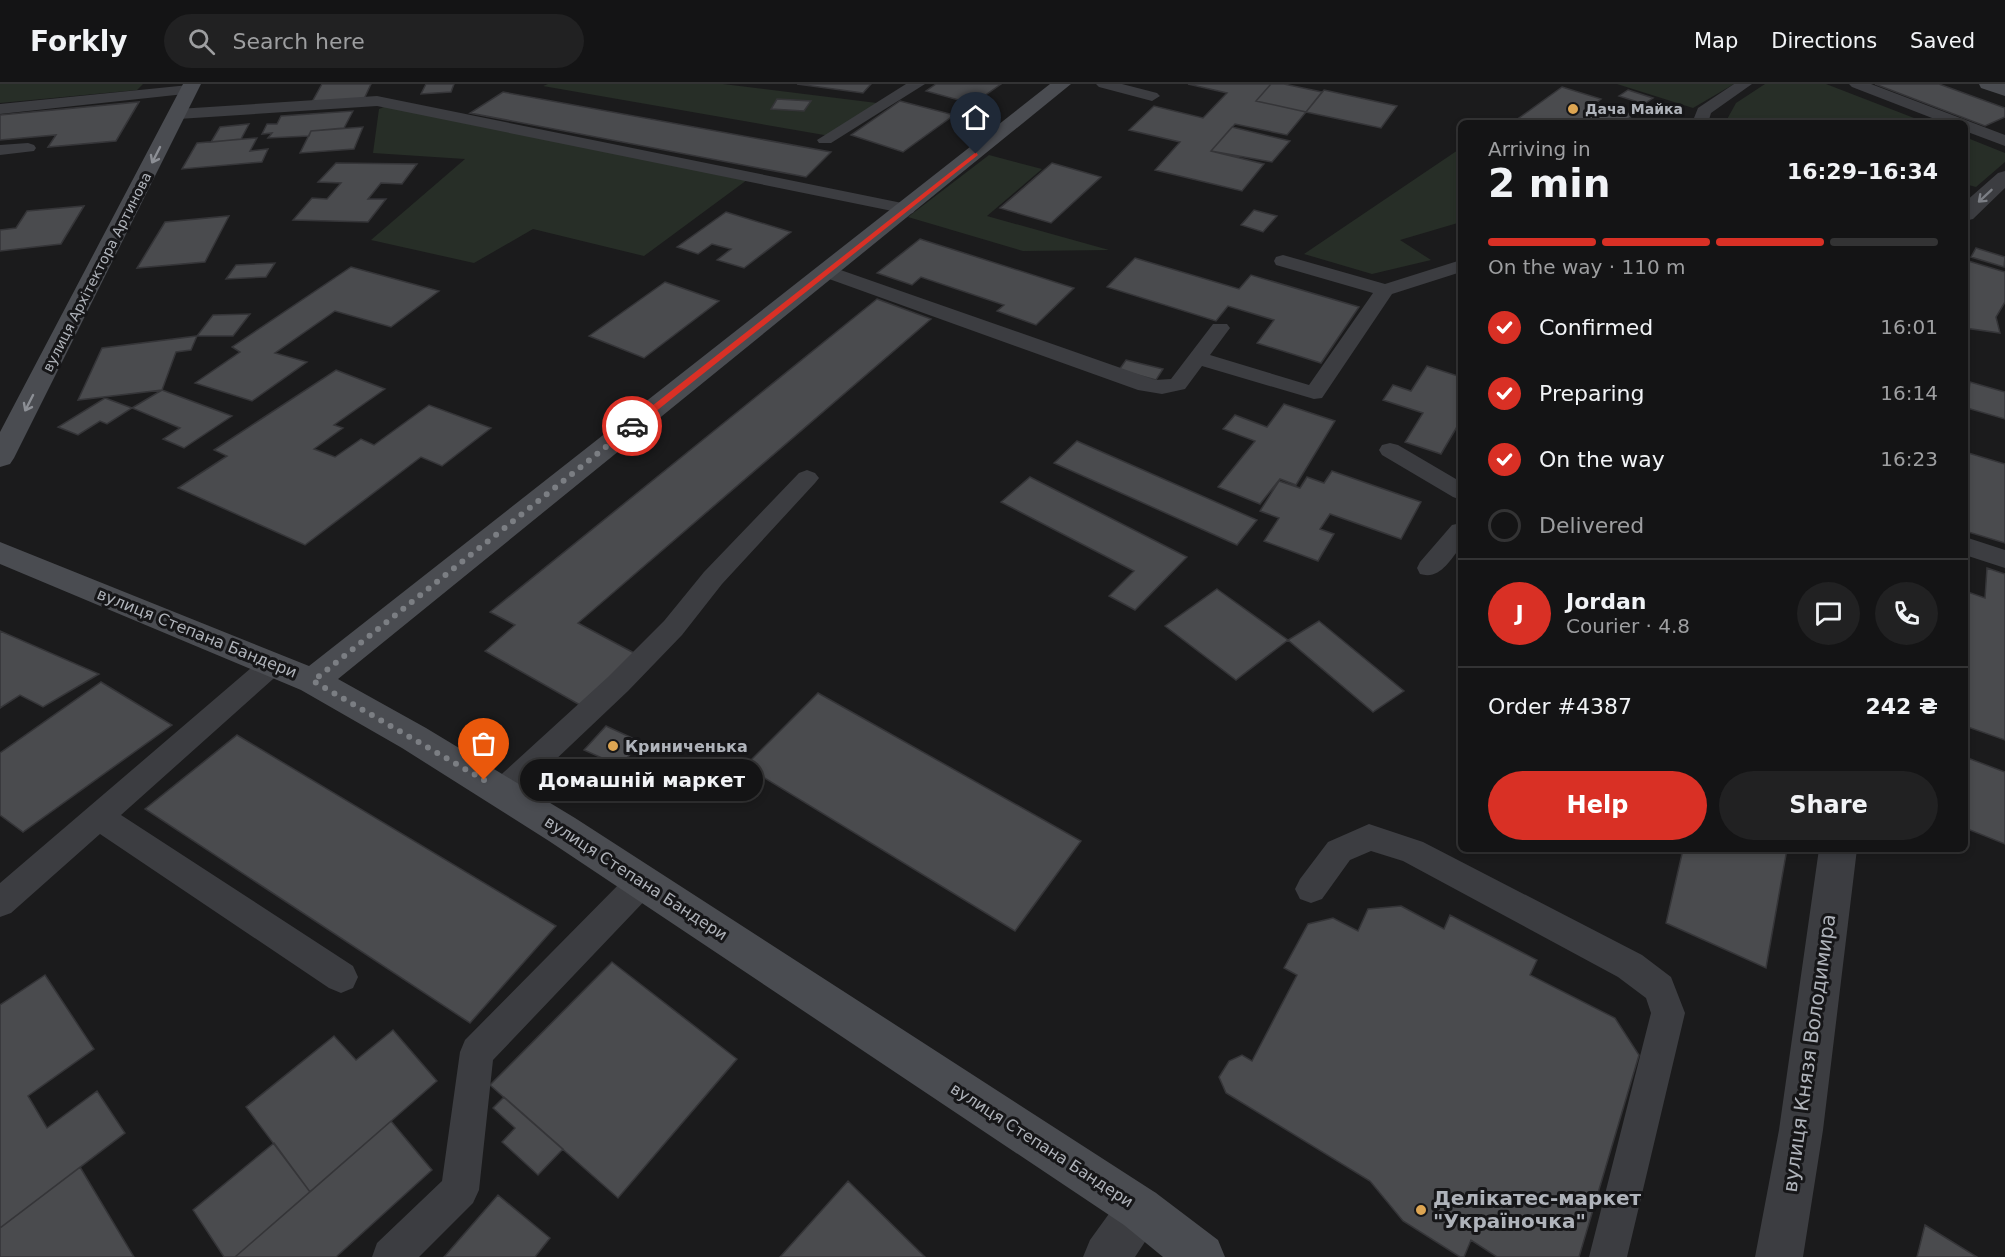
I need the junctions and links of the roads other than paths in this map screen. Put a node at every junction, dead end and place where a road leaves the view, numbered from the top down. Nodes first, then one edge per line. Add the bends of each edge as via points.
1 (917, 84) edge
2 (1062, 84) edge
3 (1104, 84) edge
4 (1744, 84) edge
5 (1857, 84) edge
6 (1988, 84) edge
7 (190, 87) edge
8 (2005, 90) edge
9 (1152, 96) dead end
10 (0, 109) edge
11 (178, 114) junction
12 (1702, 117) edge
13 (1951, 120) edge
14 (1968, 126) edge
15 (825, 140) dead end
16 (2005, 141) edge
17 (28, 148) dead end
18 (0, 150) edge
19 (2005, 177) edge
20 (907, 209) junction
21 (1968, 211) edge
22 (1283, 261) dead end
23 (1458, 268) edge
24 (825, 272) junction
25 (1386, 290) junction
26 (1220, 328) dead end
27 (1198, 358) junction
28 (8, 434) edge
29 (1389, 450) dead end
30 (0, 458) edge
31 (807, 478) dead end
32 (1458, 490) edge
33 (1458, 534) edge
34 (1968, 547) edge
35 (0, 552) edge
36 (2005, 559) edge
37 (1429, 568) dead end
38 (273, 664) junction
39 (313, 681) junction
40 (503, 791) junction
41 (98, 816) junction
42 (1838, 852) edge
43 (642, 882) junction
44 (1311, 889) dead end
45 (0, 903) edge
46 (341, 977) dead end
47 (1140, 1209) junction
48 (391, 1257) edge
49 (1107, 1257) edge
50 (1201, 1257) edge
51 (1608, 1257) edge
52 (1779, 1257) edge

1 - 15 lane
2 - 20 street
3 - 9 lane
4 - 12 lane
5 - 13 lane
6 - 8 street
7 - 10 lane
7 - 11 street, вулиця Архітектора Артинова
11 - 20 lane via 377,101
11 -> 28 street, вулиця Архітектора Артинова
14 - 16 lane
17 - 18 lane
19 -> 21 street
20 - 24 street
22 - 25 lane
23 - 25 lane
24 - 27 lane via 1146,386 1169,388 1178,384
24 - 39 street
25 - 27 lane via 1314,393
26 - 27 lane
28 - 30 street, вулиця Архітектора Артинова
29 - 32 lane
31 - 40 lane via 713,578 673,628
33 - 37 lane
34 - 36 lane
35 - 38 street, вулиця Степана Бандери
38 - 39 street, вулиця Степана Бандери
38 - 41 lane
39 - 40 street, вулиця Степана Бандери
40 - 43 street, вулиця Степана Бандери
41 - 45 lane
41 - 46 lane
42 - 52 street, вулиця Князя Володимира via 1801,1131
43 - 47 street, вулиця Степана Бандери
43 - 48 lane via 477,1052 460,1190
44 - 51 lane via 1338,851 1369,837 1412,851 1630,966 1659,988 1668,1013
47 - 49 street
47 - 50 street, вулиця Степана Бандери

